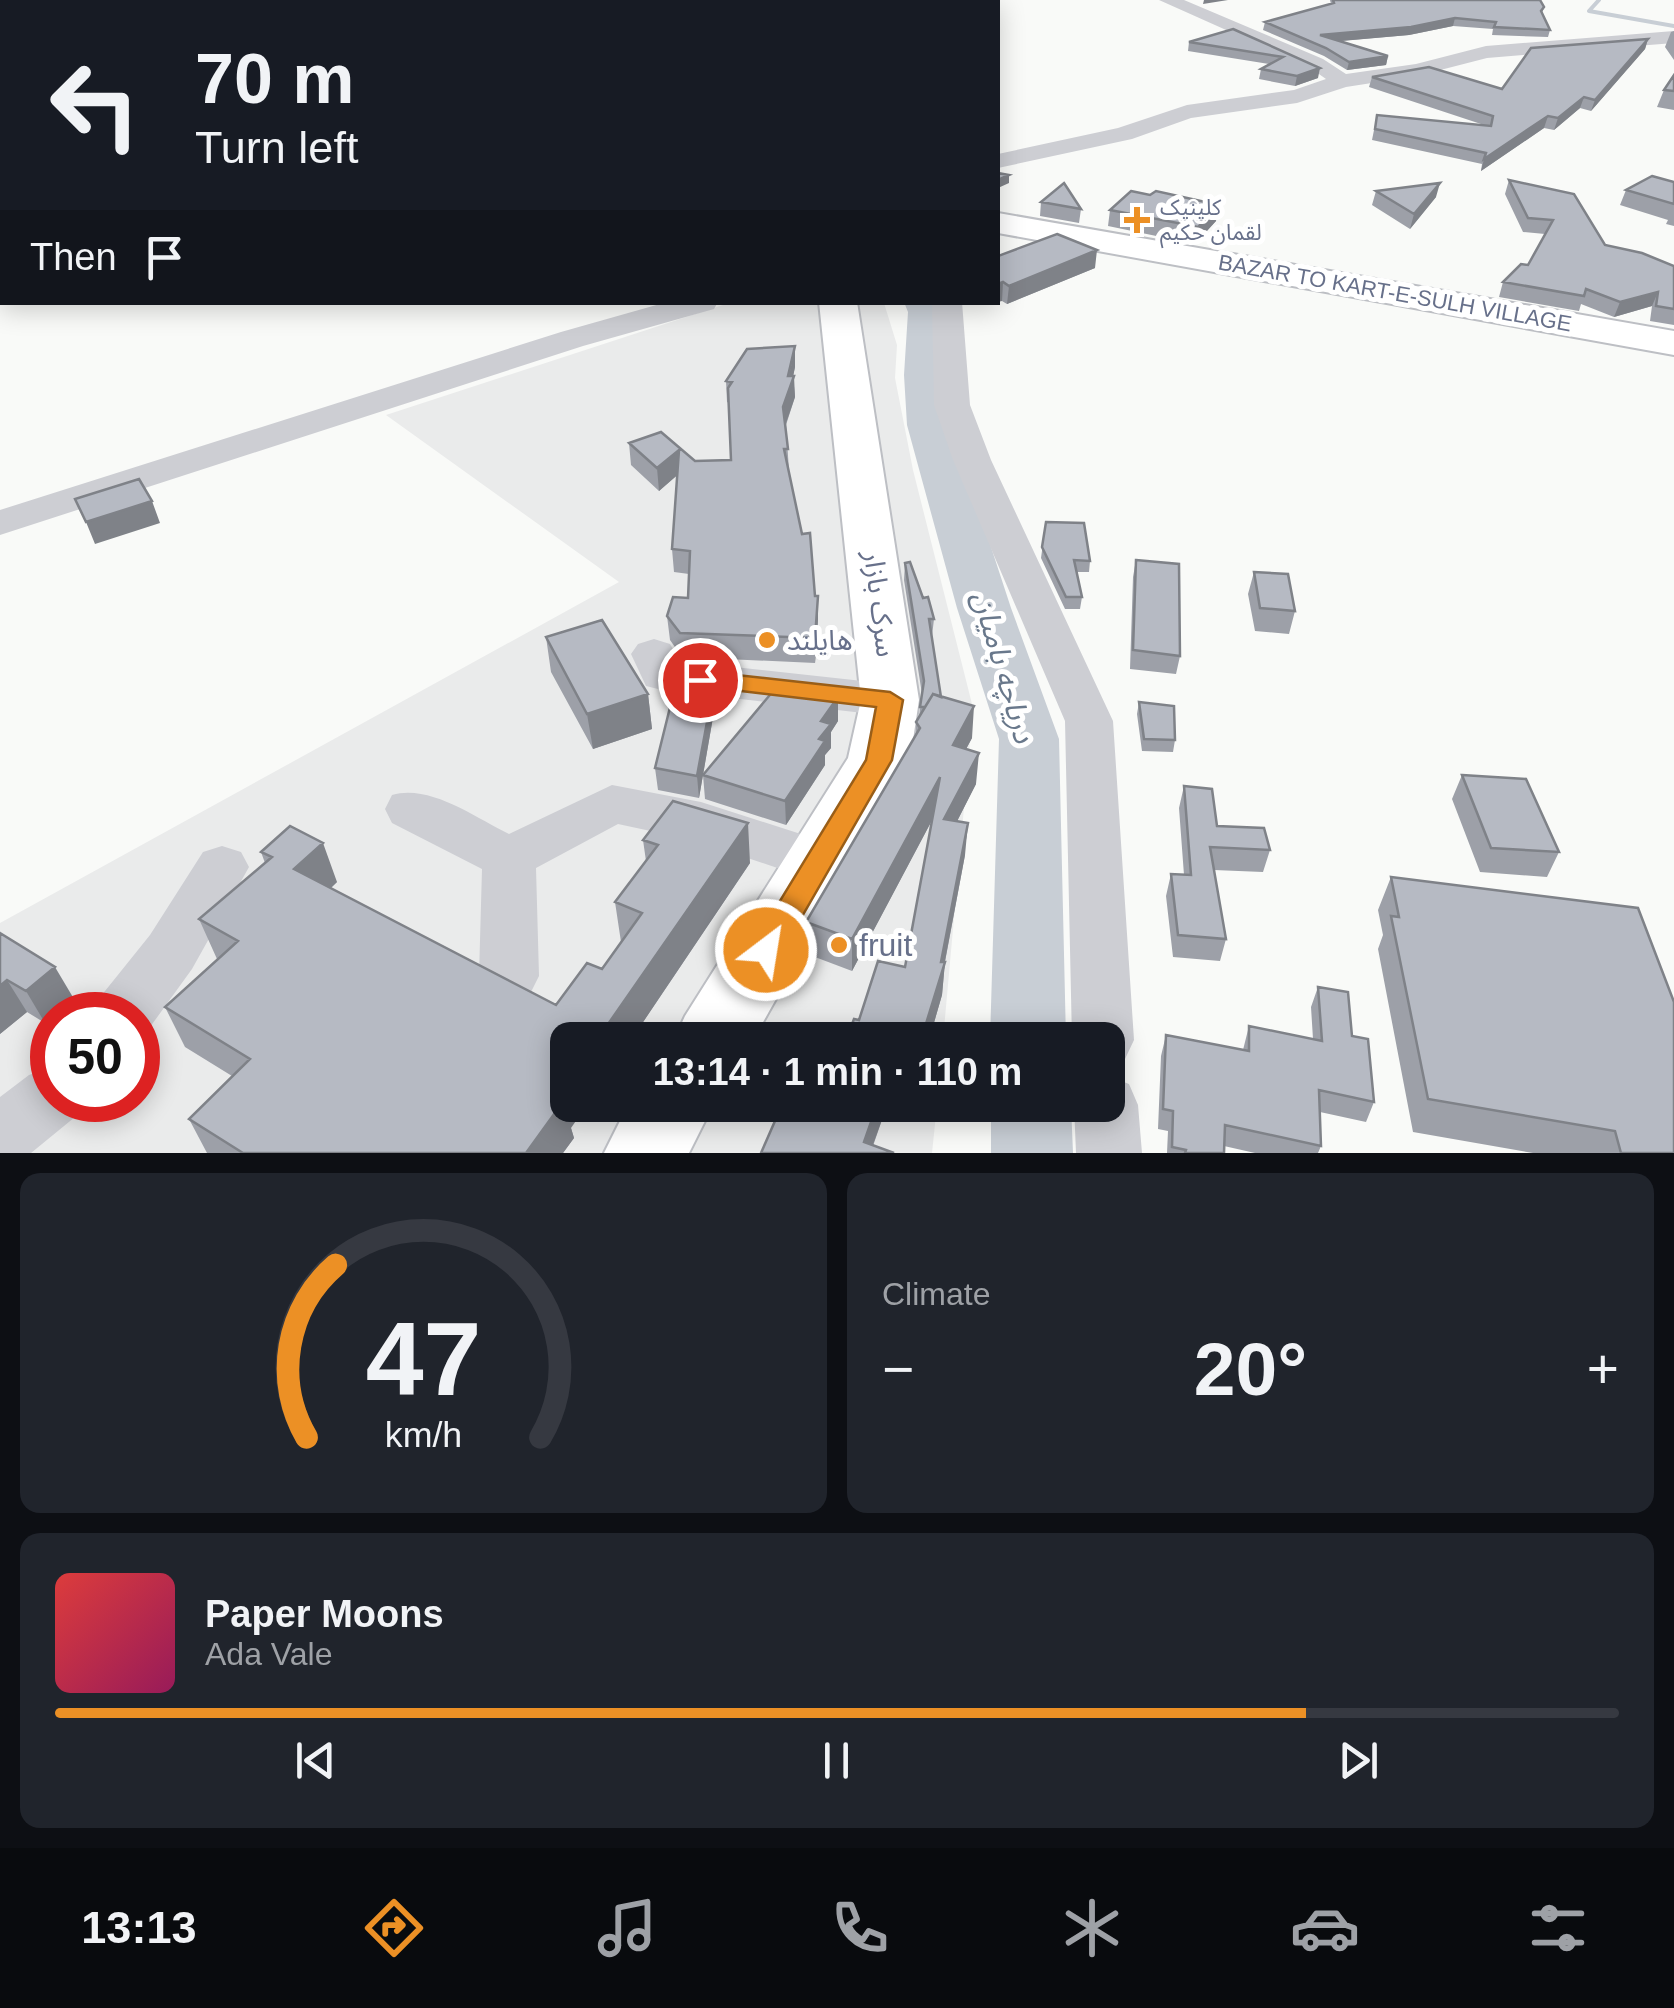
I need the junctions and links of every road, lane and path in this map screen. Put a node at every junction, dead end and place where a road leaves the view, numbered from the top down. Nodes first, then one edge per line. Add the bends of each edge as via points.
1 (1168, 0) edge
2 (1674, 38) edge
3 (1342, 81) junction
4 (1000, 162) edge
5 (1000, 223) edge
6 (692, 305) edge
7 (838, 305) edge
8 (946, 305) edge
9 (1674, 343) edge
10 (0, 523) edge
11 (654, 654) dead end
12 (890, 700) junction
13 (412, 809) dead end
14 (509, 858) junction
15 (819, 861) junction
16 (222, 867) dead end
17 (509, 976) edge
18 (141, 992) edge
19 (723, 1022) edge
20 (1102, 1022) edge
21 (30, 1113) edge
22 (664, 1122) edge
23 (1107, 1122) edge
24 (0, 1137) edge
25 (645, 1153) edge
26 (1109, 1153) edge

1 - 3 street via 1316,62
2 - 3 street via 1486,52
3 - 4 street via 1297,96 1187,112 1124,134
5 - 9 main road, BAZAR TO KART-E-SULH VILLAGE
6 - 10 street
7 - 12 main road, سرک بازار
8 - 20 street via 952,405 1090,721
11 - 12 street via 662,676
12 - 15 main road, سرک بازار via 879,760
13 - 14 street
14 - 15 street via 612,804 701,822
14 - 17 street
15 - 19 main road, سرک بازار
16 - 18 street
21 - 24 street
22 - 25 main road
23 - 26 street

